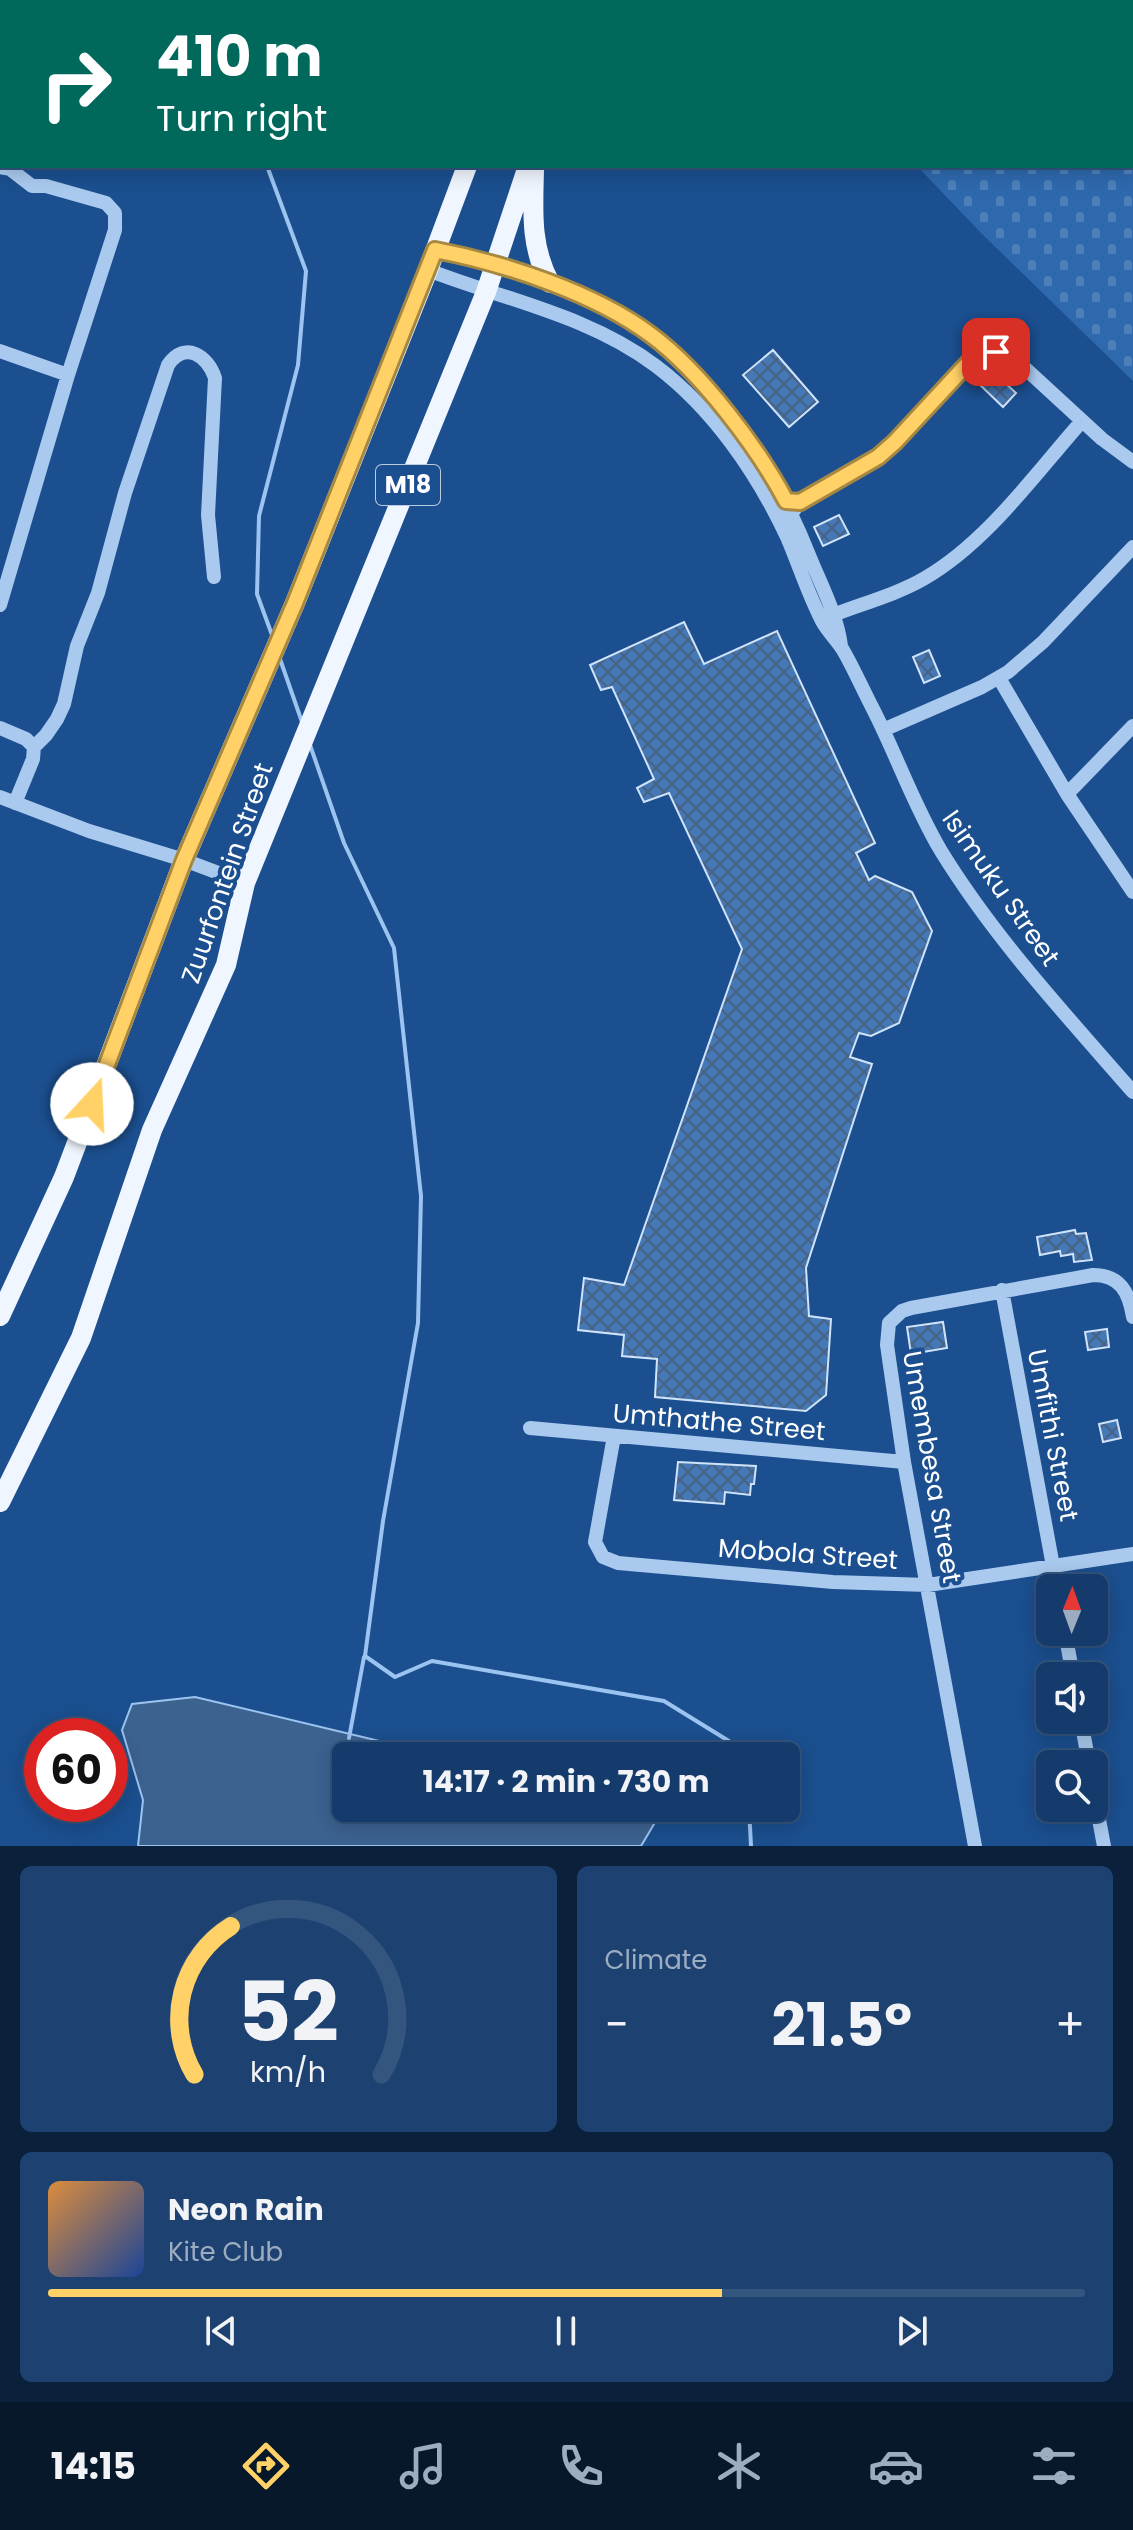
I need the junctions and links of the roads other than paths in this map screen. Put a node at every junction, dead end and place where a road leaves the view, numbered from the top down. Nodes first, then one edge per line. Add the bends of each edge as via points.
1 (5, 168) edge
2 (466, 168) edge
3 (530, 168) edge
4 (531, 168) edge
5 (435, 250) junction
6 (496, 263) junction
7 (428, 270) junction
8 (550, 283) junction
9 (486, 292) junction
10 (0, 351) edge
11 (68, 375) junction
12 (1082, 421) junction
13 (1133, 462) edge
14 (786, 509) junction
15 (1133, 547) edge
16 (214, 577) dead end
17 (0, 605) edge
18 (828, 617) junction
19 (999, 678) junction
20 (1133, 726) edge
21 (0, 728) edge
22 (883, 730) junction
23 (34, 747) junction
24 (1067, 794) junction
25 (0, 797) edge
26 (15, 803) junction
27 (184, 860) junction
28 (245, 883) junction
29 (1133, 892) edge
30 (1133, 1092) edge
31 (1002, 1290) junction
32 (0, 1316) edge
33 (1133, 1317) edge
34 (530, 1428) dead end
35 (614, 1436) junction
36 (904, 1462) junction
37 (0, 1502) edge
38 (1133, 1554) edge
39 (1053, 1566) junction
40 (1054, 1574) edge
41 (928, 1585) junction
42 (1099, 1822) edge
43 (975, 1846) edge
44 (1104, 1846) edge

1 - 11 street via 32,186 99,200 115,213 115,230
2 - 5 main road, Zuurfontein Street / M18
3 - 6 main road, Zuurfontein Street / M18
4 - 8 main road via 535,244
5 - 6 street, Isimuku Street
5 - 7 main road, Zuurfontein Street / M18
6 - 8 street, Isimuku Street
6 - 9 main road, Zuurfontein Street / M18
7 - 9 street, Isimuku Street
7 - 27 main road, Zuurfontein Street / M18 via 295,603
8 - 14 street, Isimuku Street via 625,318 694,376 756,450
9 - 14 street, Isimuku Street via 599,330 658,367 708,416
9 - 28 main road, Zuurfontein Street / M18
10 - 11 street
11 - 17 street
12 - 13 street
12 - 14 street via 1015,359 985,353 970,361 878,457
12 - 18 street via 950,562 923,579
14 - 18 street, Isimuku Street
15 - 19 street via 1043,642
16 - 23 street via 208,515 215,378 205,359 187,352 168,365 77,646 64,704
18 - 22 street, Isimuku Street via 839,629 841,647
19 - 22 street
19 - 24 street
20 - 24 street
21 - 23 street
22 - 30 street, Isimuku Street via 942,853 992,925
23 - 26 street
24 - 29 street
25 - 26 street
26 - 27 street
27 - 28 street
27 - 32 main road, Zuurfontein Street / M18 via 64,1177
28 - 37 main road, Zuurfontein Street / M18 via 226,965 152,1130 84,1330
31 - 33 street, Umembesa Street via 1093,1275 1111,1277 1125,1289
31 - 36 street, Umembesa Street via 911,1308 889,1323 887,1345
31 - 39 street, Umfithi Street
34 - 35 street, Umthathe Street
35 - 36 street, Umthathe Street
35 - 41 street, Mobola Street via 595,1534 597,1549 609,1560 833,1582
36 - 41 street, Umembesa Street
38 - 39 street, Mobola Street
39 - 40 street, Umfithi Street
39 - 41 street, Mobola Street
41 - 43 street, Umembesa Street
42 - 44 street

